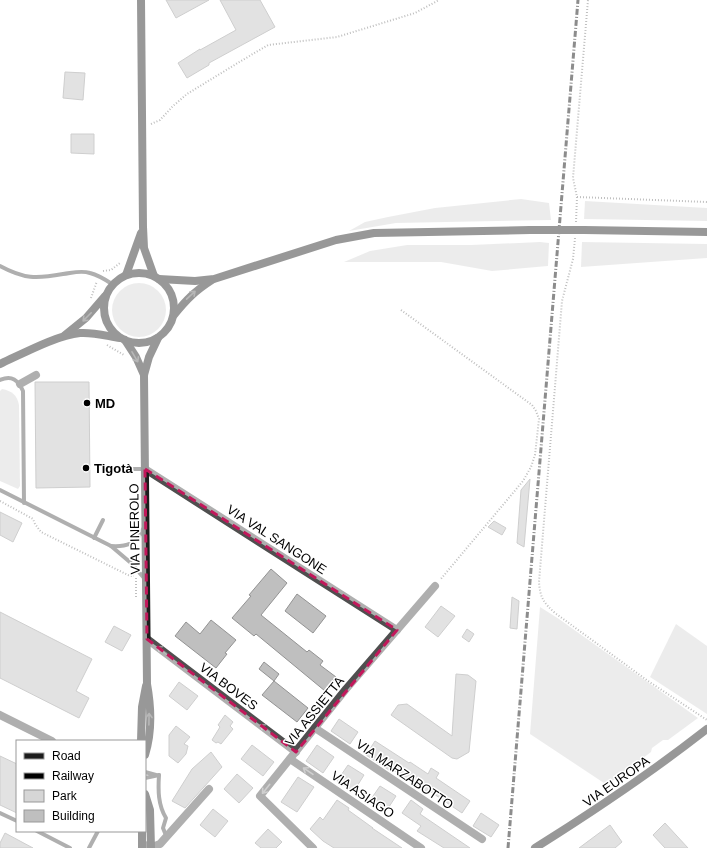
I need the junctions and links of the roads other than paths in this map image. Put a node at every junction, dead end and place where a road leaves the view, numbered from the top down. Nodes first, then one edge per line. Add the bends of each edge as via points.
1 (141, 0) edge
2 (143, 227) junction
3 (707, 232) edge
4 (0, 266) edge
5 (126, 275) junction
6 (157, 277) junction
7 (214, 279) junction
8 (112, 284) junction
9 (106, 295) junction
10 (174, 316) junction
11 (64, 336) junction
12 (158, 338) junction
13 (122, 339) junction
14 (0, 364) edge
15 (36, 375) dead end
16 (144, 375) junction
17 (0, 380) edge
18 (20, 384) junction
19 (125, 469) dead end
20 (145, 469) junction
21 (0, 490) edge
22 (24, 503) junction
23 (103, 520) dead end
24 (146, 523) junction
25 (94, 538) junction
26 (111, 546) junction
27 (146, 580) junction
28 (435, 586) road end
29 (396, 630) junction
30 (147, 639) junction
31 (147, 684) junction
32 (0, 715) edge
33 (315, 728) junction
34 (707, 729) edge
35 (50, 740) edge
36 (141, 740) edge
37 (146, 750) edge
38 (296, 752) junction
39 (290, 759) junction
40 (146, 772) edge
41 (159, 775) junction
42 (146, 778) edge
43 (209, 789) dead end
44 (146, 797) edge
45 (0, 813) edge
46 (16, 821) edge
47 (39, 832) edge
48 (98, 832) edge
49 (142, 832) edge
50 (169, 835) junction
51 (482, 839) dead end
52 (142, 846) edge
53 (151, 847) edge
54 (70, 848) edge
55 (90, 848) edge
56 (313, 848) edge
57 (421, 848) edge
58 (535, 848) edge

1 - 2 main road
2 - 5 main road
2 - 6 main road via 144,248
3 - 7 main road, bridge via 530,230 374,233 336,240
4 - 8 lane via 21,276 34,278 79,271 99,276
5 - 6 main road via 140,273
5 - 8 main road
6 - 7 main road via 195,281
6 - 10 main road via 172,295
10 -> 7 main road via 189,297
8 - 9 main road
9 -> 11 main road via 86,318
9 - 13 main road via 105,319 111,330
10 - 12 main road via 165,332
11 - 13 main road via 80,333
11 - 14 main road
12 - 13 main road via 136,343
12 - 16 main road, VIA PINEROLO
13 -> 16 main road, VIA PINEROLO via 136,357
15 - 18 street
16 - 20 main road, VIA PINEROLO
17 - 18 lane via 16,379
18 - 22 lane
19 - 20 lane
20 - 24 main road, VIA PINEROLO
20 - 29 street, VIA VAL SANGONE
21 - 22 lane
22 - 25 lane
23 - 25 lane
24 - 26 lane via 134,541 123,546
24 - 27 main road, VIA PINEROLO
25 - 26 lane
26 - 27 lane
27 - 30 main road, VIA PINEROLO
28 - 29 street, VIA ASSIETTA
29 - 33 street, VIA ASSIETTA
30 - 31 main road, VIA PINEROLO
38 -> 30 street, VIA BOVES
31 - 36 main road, VIA PINEROLO via 142,707
37 -> 31 main road, VIA PINEROLO via 150,697
32 - 35 street
33 - 38 street, VIA ASSIETTA
33 - 51 street, VIA MARZABOTTO
34 - 58 main road, VIA EUROPA via 661,764
38 - 39 street, VIA ASSIETTA
39 -> 56 street, VIA ASSIETTA via 260,796
57 -> 39 street, VIA ASIAGO
40 - 41 lane
41 - 42 lane
41 - 50 lane via 159,801 166,818 163,828
43 - 50 street
44 - 53 main road via 150,810
45 - 46 lane
47 - 54 lane
48 - 55 lane
49 - 52 main road
50 - 53 street via 160,844
52 - 53 street

